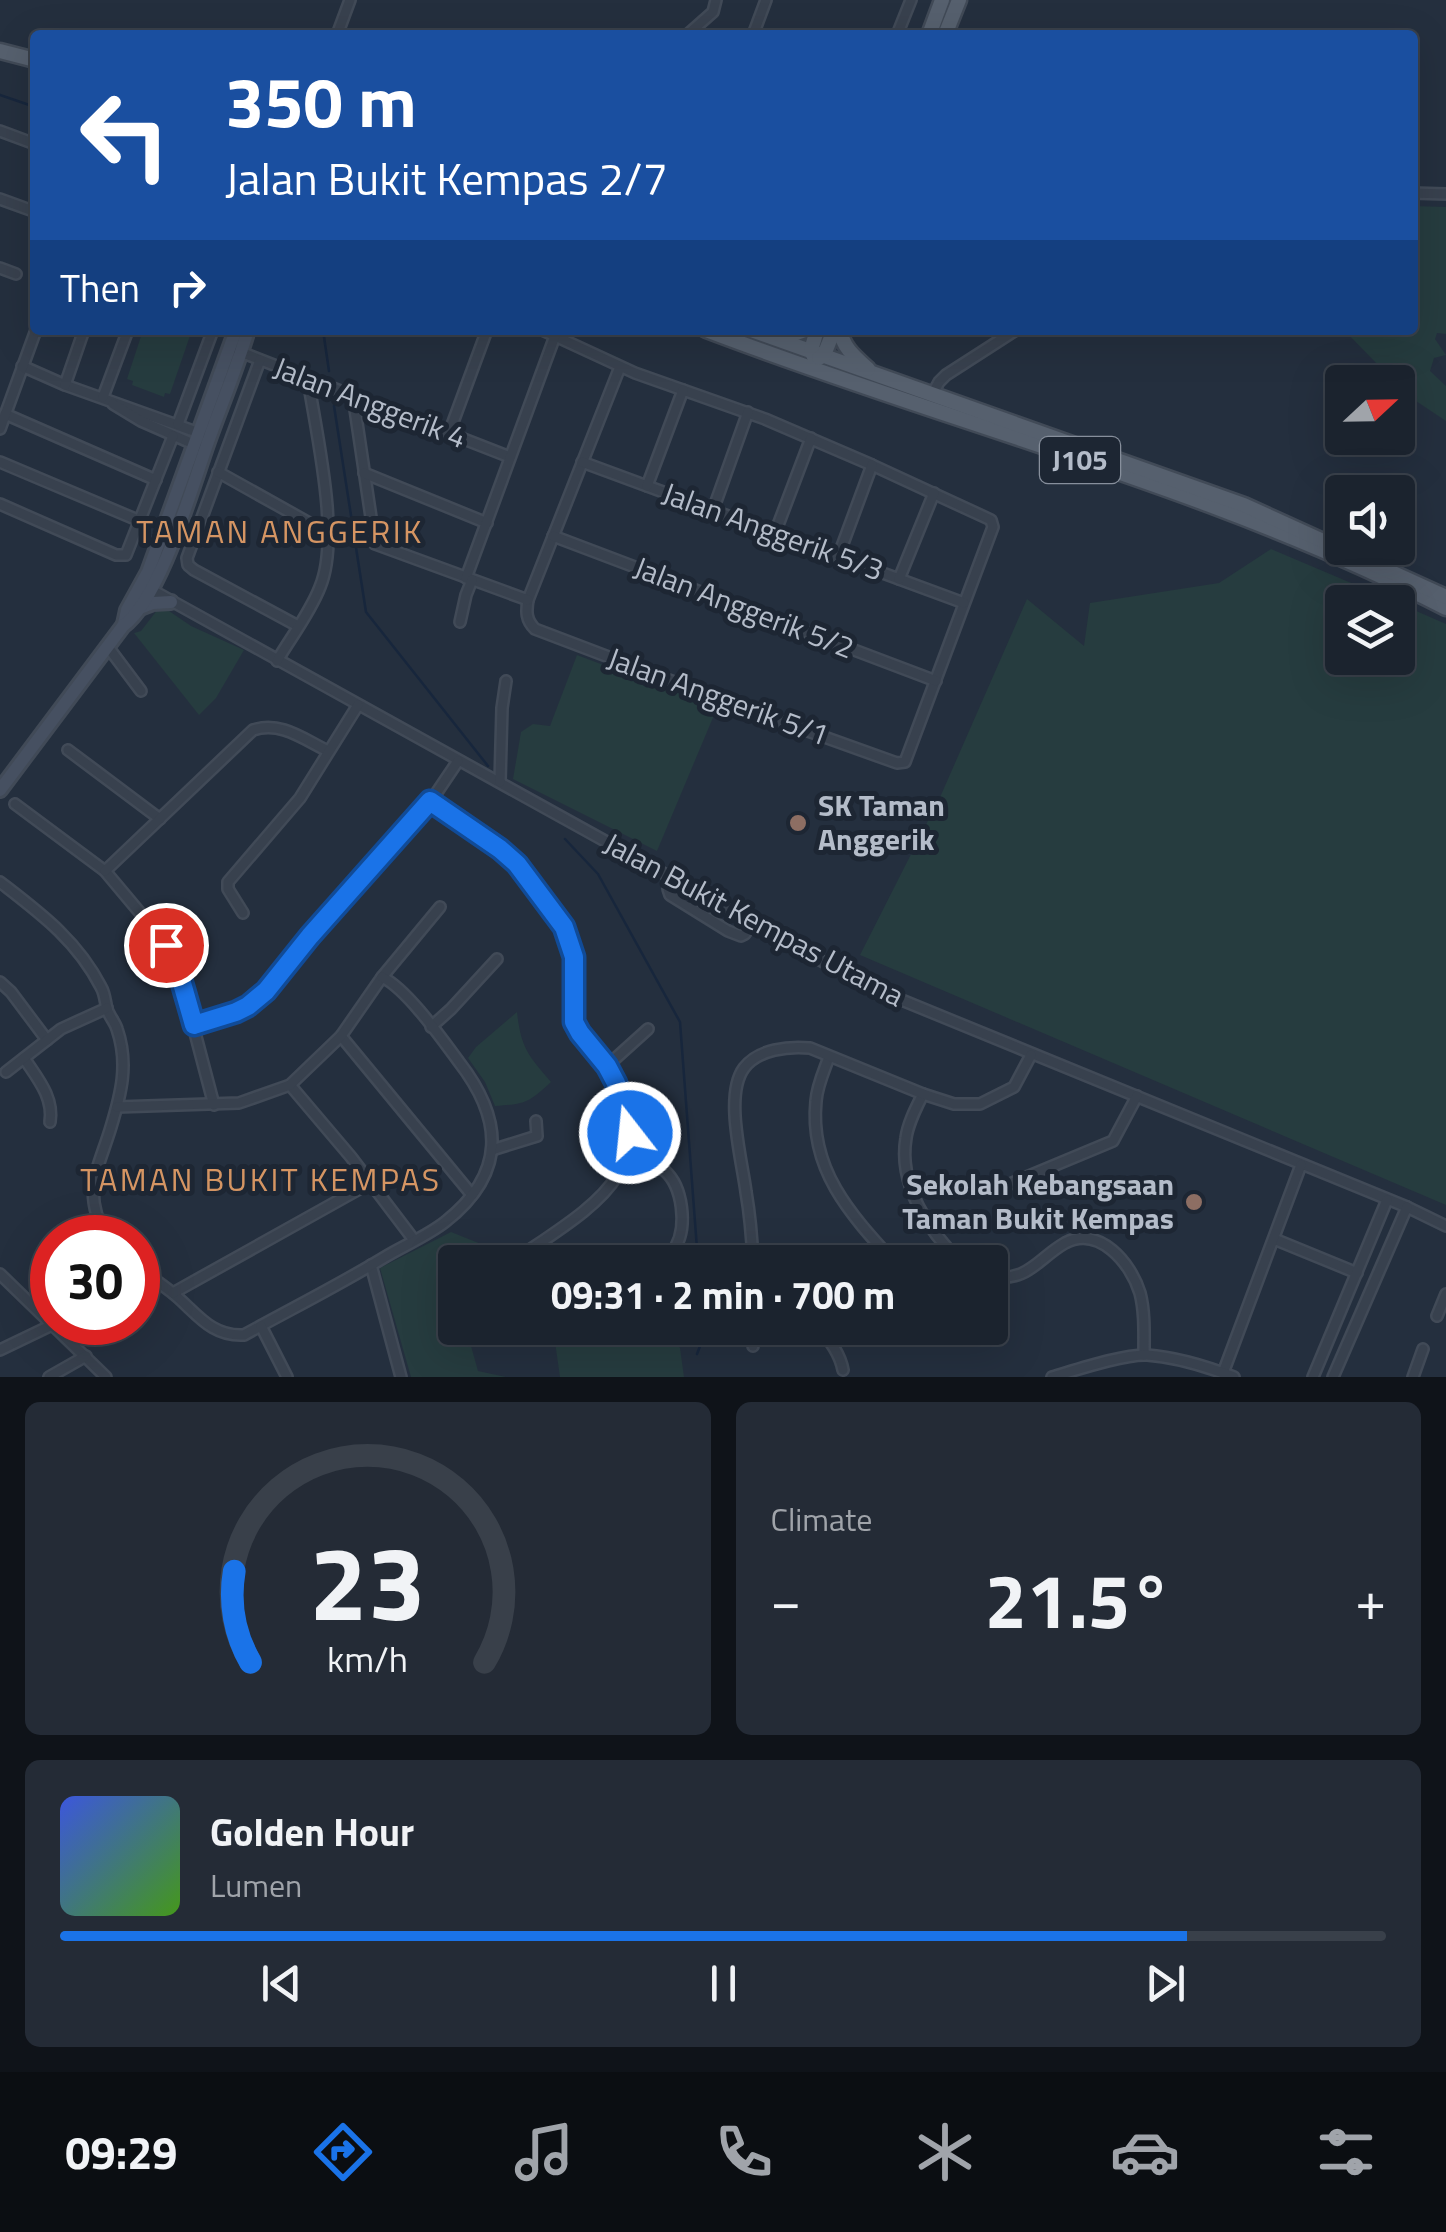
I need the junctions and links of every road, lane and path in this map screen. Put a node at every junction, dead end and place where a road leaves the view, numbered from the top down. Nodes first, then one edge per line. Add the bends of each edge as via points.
1 (350, 0) edge
2 (716, 0) edge
3 (766, 0) edge
4 (910, 0) edge
5 (942, 0) edge
6 (959, 0) edge
7 (339, 30) edge
8 (693, 30) edge
9 (755, 30) edge
10 (899, 30) edge
11 (930, 30) edge
12 (947, 30) edge
13 (0, 50) edge
14 (30, 59) edge
15 (0, 131) edge
16 (30, 142) edge
17 (1445, 190) edge
18 (1418, 192) edge
19 (0, 199) edge
20 (30, 210) edge
21 (0, 268) edge
22 (16, 274) dead end
23 (34, 335) edge
24 (82, 335) edge
25 (126, 335) edge
26 (211, 335) edge
27 (236, 335) edge
28 (245, 335) edge
29 (485, 335) edge
30 (719, 335) edge
31 (764, 335) edge
32 (817, 335) edge
33 (833, 335) edge
34 (840, 335) edge
35 (1008, 335) edge
36 (555, 336) joint
37 (235, 350) junction
38 (760, 351) junction
39 (817, 355) junction
40 (260, 360) junction
41 (22, 366) junction
42 (620, 367) junction
43 (872, 372) junction
44 (308, 378) junction
45 (65, 385) junction
46 (865, 388) junction
47 (684, 390) junction
48 (932, 395) junction
49 (353, 396) junction
50 (103, 397) junction
51 (748, 412) junction
52 (6, 414) junction
53 (178, 424) junction
54 (0, 429) edge
55 (448, 433) junction
56 (173, 436) junction
57 (811, 438) junction
58 (202, 441) junction
59 (510, 457) junction
60 (0, 462) edge
61 (582, 462) junction
62 (872, 464) junction
63 (218, 472) junction
64 (364, 474) junction
65 (156, 480) junction
66 (647, 486) junction
67 (934, 493) junction
68 (0, 504) edge
69 (712, 510) junction
70 (140, 522) junction
71 (486, 522) junction
72 (775, 533) junction
73 (329, 534) junction
74 (553, 536) junction
75 (838, 556) junction
76 (469, 579) junction
77 (899, 579) junction
78 (146, 587) junction
79 (1446, 596) edge
80 (528, 600) junction
81 (171, 602) junction
82 (964, 603) junction
83 (1446, 608) edge
84 (138, 609) junction
85 (460, 622) dead end
86 (123, 626) junction
87 (298, 626) junction
88 (108, 647) junction
89 (278, 662) junction
90 (936, 680) junction
91 (506, 682) dead end
92 (142, 691) dead end
93 (358, 704) junction
94 (68, 750) dead end
95 (328, 751) junction
96 (458, 761) junction
97 (500, 782) junction
98 (0, 790) edge
99 (430, 801) junction
100 (15, 804) dead end
101 (160, 818) junction
102 (105, 871) junction
103 (675, 879) junction
104 (0, 882) edge
105 (440, 906) dead end
106 (242, 913) dead end
107 (752, 922) junction
108 (497, 959) dead end
109 (382, 977) junction
110 (0, 982) edge
111 (107, 1008) junction
112 (194, 1025) junction
113 (431, 1026) junction
114 (648, 1028) dead end
115 (341, 1036) junction
116 (46, 1040) junction
117 (1032, 1055) junction
118 (829, 1056) junction
119 (24, 1058) junction
120 (607, 1066) junction
121 (6, 1072) dead end
122 (290, 1085) junction
123 (922, 1094) junction
124 (1137, 1096) junction
125 (214, 1104) junction
126 (116, 1108) junction
127 (536, 1121) dead end
128 (50, 1122) dead end
129 (492, 1150) junction
130 (628, 1157) junction
131 (1301, 1165) junction
132 (370, 1183) junction
133 (1000, 1188) dead end
134 (472, 1195) junction
135 (1387, 1200) junction
136 (1407, 1208) junction
137 (97, 1215) edge
138 (1446, 1226) edge
139 (1274, 1239) junction
140 (414, 1240) junction
141 (537, 1245) edge
142 (677, 1245) edge
143 (752, 1245) edge
144 (879, 1245) edge
145 (944, 1245) edge
146 (371, 1266) junction
147 (1357, 1273) junction
148 (0, 1274) edge
149 (1008, 1278) edge
150 (160, 1284) edge
151 (172, 1292) junction
152 (1446, 1294) edge
153 (30, 1303) edge
154 (1437, 1316) dead end
155 (261, 1326) junction
156 (30, 1336) edge
157 (74, 1345) edge
158 (832, 1345) edge
159 (1423, 1349) dead end
160 (0, 1350) edge
161 (1144, 1355) junction
162 (86, 1356) junction
163 (842, 1370) dead end
164 (1223, 1373) junction
165 (49, 1377) edge
166 (106, 1377) edge
167 (287, 1377) edge
168 (402, 1377) edge
169 (1052, 1377) edge
170 (1234, 1377) edge
171 (1313, 1377) edge
172 (1334, 1377) edge
173 (1412, 1377) edge

1 - 7 street
2 - 8 street via 713,12
3 - 9 street
4 - 10 street
5 - 11 main road
6 - 12 main road
13 - 14 main road
15 - 16 street
17 - 18 street
19 - 20 street
21 - 22 street
23 - 41 street
24 - 45 street
25 - 50 street
26 - 53 street
27 - 37 street
28 - 37 street
29 - 55 street
30 - 38 main road, J105
31 - 39 main road, J105
32 - 39 main road
33 - 39 main road
34 - 43 main road
35 - 48 street via 946,375
36 - 42 street
36 - 59 street
37 - 40 street, Jalan Anggerik 4
37 - 58 street
38 - 39 main road via 799,361
38 - 46 main road, J105
39 - 43 main road, J105
39 - 46 main road via 826,370
40 - 44 street, Jalan Anggerik 4
40 - 63 street
41 - 45 street
41 - 52 street
42 - 47 street
42 - 61 street
43 - 48 main road, J105
44 - 49 street, Jalan Anggerik 4
44 - 73 street
45 - 50 street
46 - 83 main road, J105 via 1238,515
47 - 51 street
47 - 66 street
48 - 79 main road, J105 via 1244,505
49 - 55 street, Jalan Anggerik 4
49 - 64 street
50 - 53 street
50 - 56 street
51 - 57 street
51 - 69 street
52 - 54 street
52 - 65 street
53 - 58 street
55 - 59 street, Jalan Anggerik 4
56 - 58 street
56 - 65 street
57 - 62 street
57 - 72 street
58 - 78 street
59 - 71 street
60 - 70 street
61 - 66 street, Jalan Anggerik 5/3
61 - 74 street
62 - 67 street
62 - 75 street
63 - 73 street
63 - 87 street via 188,565
64 - 71 street
64 - 76 street via 376,544
65 - 70 street
66 - 69 street, Jalan Anggerik 5/3
67 - 77 street
67 - 82 street via 992,523
68 - 70 street via 116,554 126,555
69 - 72 street, Jalan Anggerik 5/3
71 - 76 street
72 - 75 street, Jalan Anggerik 5/3
73 - 87 street via 320,587
74 - 80 street
74 - 90 street, Jalan Anggerik 5/2
75 - 77 street, Jalan Anggerik 5/3
76 - 80 street
76 - 85 street
77 - 82 street, Jalan Anggerik 5/3
78 - 81 street, Jalan Bukit Kempas Utama
78 - 84 street
78 - 86 street
80 - 90 street, Jalan Anggerik 5/1 via 527,618 535,629 901,763
81 - 84 street
81 - 89 street, Jalan Bukit Kempas Utama
82 - 90 street
84 - 86 street
86 - 88 street
87 - 89 street
88 - 92 street
88 - 98 street
89 - 93 street, Jalan Bukit Kempas Utama
91 - 97 street
93 - 95 street
93 - 96 street, Jalan Bukit Kempas Utama
94 - 101 street
95 - 101 street via 283,728 253,730
95 - 106 street via 300,798 228,882
96 - 97 street, Jalan Bukit Kempas Utama
96 - 99 street
97 - 103 street, Jalan Bukit Kempas Utama
99 - 112 street via 266,991 236,1012
99 - 120 street via 517,864 564,927 574,957 574,1022
100 - 102 street
101 - 102 street
102 - 112 street via 176,962
103 - 107 street, Jalan Bukit Kempas Utama
103 - 107 street via 670,894 728,932 745,934
104 - 111 street via 71,942 102,988
105 - 109 street
107 - 117 street, Jalan Bukit Kempas Utama via 865,984
108 - 113 street
109 - 113 street
109 - 115 street
110 - 116 street
111 - 116 street
111 - 126 street via 124,1058
112 - 125 street
113 - 129 street via 478,1088 489,1111
114 - 120 street
115 - 122 street
115 - 134 street
116 - 119 street
117 - 123 street via 1014,1088 980,1104
117 - 124 street, Jalan Bukit Kempas Utama
118 - 123 street
118 - 143 street via 793,1047 760,1056 742,1070 736,1127
118 - 144 street via 816,1100 817,1150 844,1206
119 - 121 street
119 - 128 street via 48,1097
120 - 130 street via 630,1133
122 - 125 street via 239,1103
122 - 132 street
123 - 145 street via 904,1161 926,1221
124 - 131 street, Jalan Bukit Kempas Utama
124 - 133 street via 1113,1141
125 - 126 street
126 - 137 street via 95,1168
127 - 129 street via 538,1136
129 - 134 street
130 - 141 street via 598,1201
130 - 142 street via 670,1177 682,1200
131 - 135 street, Jalan Bukit Kempas Utama
131 - 139 street
132 - 140 street
132 - 151 street
134 - 140 street
135 - 136 street, Jalan Bukit Kempas Utama
135 - 147 street
136 - 138 street, Jalan Bukit Kempas Utama
136 - 172 street
139 - 147 street
139 - 164 street
140 - 146 street
146 - 155 street
146 - 168 street
147 - 171 street
148 - 153 street
149 - 161 street via 1031,1270 1066,1242 1089,1238 1104,1244 1139,1288
150 - 151 street
151 - 155 street via 229,1336
152 - 154 street
155 - 167 street
156 - 160 street
157 - 162 street
158 - 163 street
159 - 173 street
161 - 164 street
161 - 169 street
162 - 165 street
162 - 166 street
164 - 170 street

